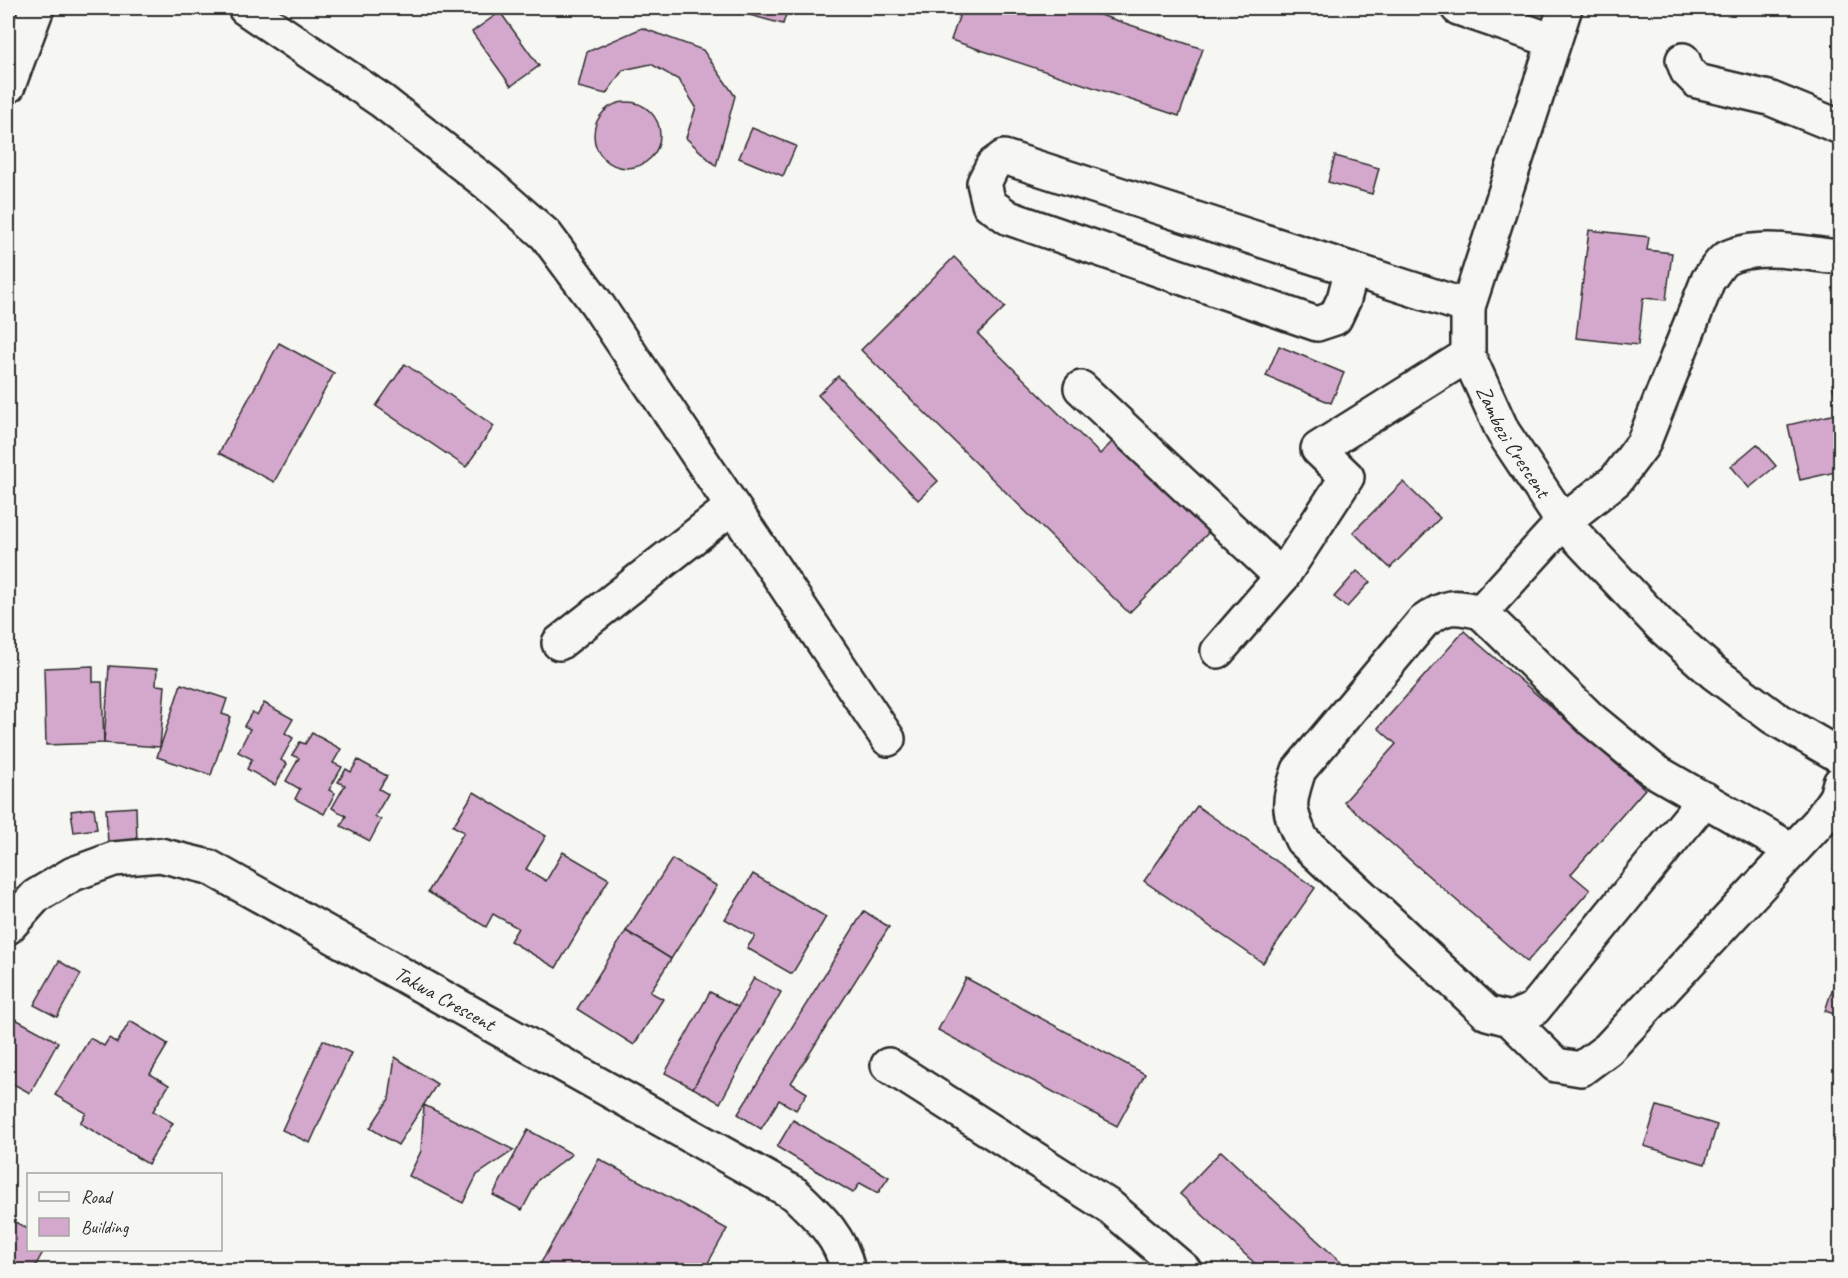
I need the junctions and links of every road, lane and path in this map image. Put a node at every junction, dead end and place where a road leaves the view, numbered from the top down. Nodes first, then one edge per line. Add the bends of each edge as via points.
1 (38, 8) edge
2 (245, 8) edge
3 (1458, 8) edge
4 (1565, 8) edge
5 (1554, 41) junction
6 (1683, 60) dead end
7 (8, 86) edge
8 (1840, 127) edge
9 (1840, 257) edge
10 (1352, 269) junction
11 (1468, 307) junction
12 (1468, 356) junction
13 (1081, 388) dead end
14 (732, 507) junction
15 (1563, 522) junction
16 (1282, 577) junction
17 (1481, 612) junction
18 (559, 643) dead end
19 (1218, 651) dead end
20 (888, 739) dead end
21 (1840, 756) edge
22 (1840, 783) edge
23 (1705, 799) junction
24 (1792, 850) junction
25 (8, 927) edge
26 (1510, 1019) junction
27 (888, 1065) dead end
28 (848, 1270) edge
29 (1184, 1270) edge

1 - 7 street
2 - 14 street via 382,102 488,184 546,235 597,304
3 - 5 street
4 - 5 street, Zambezi Crescent
5 - 11 street, Zambezi Crescent
6 - 8 street via 1697,81 1769,98
9 - 15 street via 1763,250 1724,260 1708,280 1643,444 1616,480
10 - 10 street via 1004,157 993,165 984,183 989,204 1009,218 1317,324 1335,318
10 - 11 street
11 - 12 street, Zambezi Crescent
12 - 15 street, Zambezi Crescent via 1503,432
12 - 16 street via 1318,449 1347,477
13 - 16 street
14 - 18 street
14 - 20 street
15 - 17 street
15 - 21 street, Zambezi Crescent via 1661,626 1714,673 1773,717
16 - 19 street
17 - 23 street via 1592,720 1653,770
17 - 26 street via 1459,606 1441,609 1423,622 1299,770 1290,815 1302,840 1487,1013
22 - 24 street via 1836,797 1819,822
23 - 24 street
23 - 26 street via 1534,1009
24 - 26 street via 1608,1048 1581,1069 1556,1065
25 - 28 street, Takwa Crescent via 36,896 73,874 114,859 160,855 209,867 795,1194 826,1224
27 - 29 street via 1110,1207

